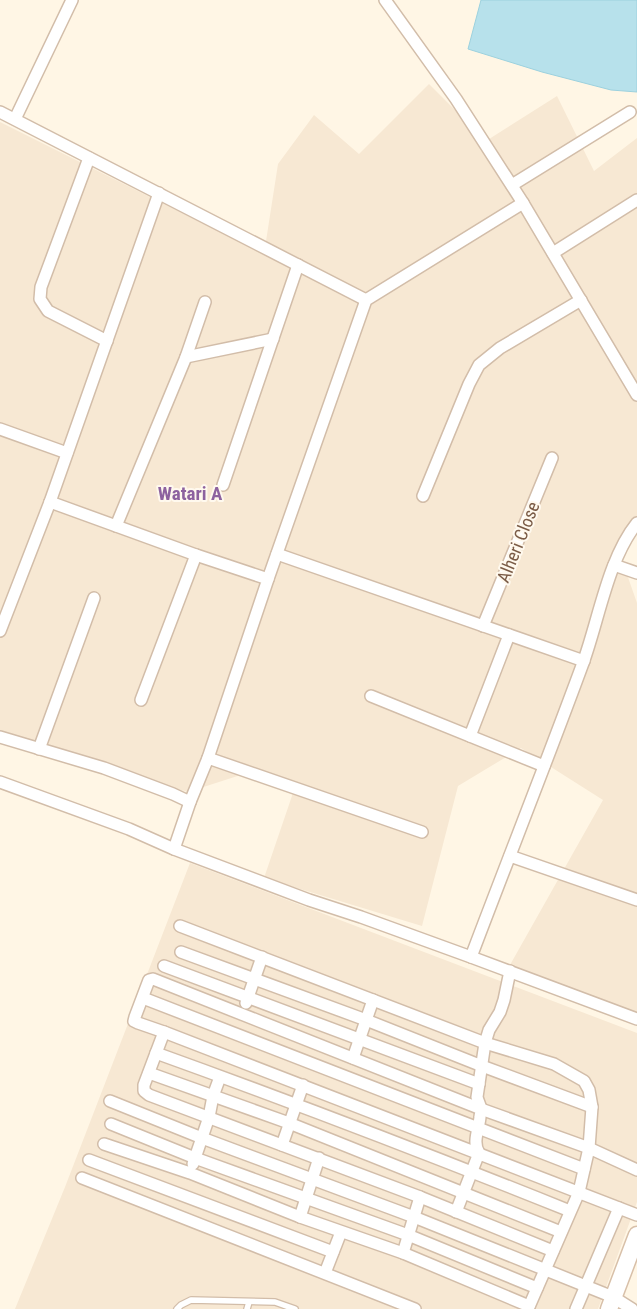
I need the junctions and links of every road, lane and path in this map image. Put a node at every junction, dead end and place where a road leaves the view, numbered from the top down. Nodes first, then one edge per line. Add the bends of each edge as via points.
1 (72, 0) edge
2 (385, 0) edge
3 (0, 112) edge
4 (630, 112) dead end
5 (16, 119) junction
6 (89, 158) junction
7 (512, 185) junction
8 (159, 193) junction
9 (637, 200) edge
10 (524, 203) junction
11 (553, 253) junction
12 (298, 265) junction
13 (366, 300) junction
14 (581, 300) junction
15 (204, 302) dead end
16 (273, 339) junction
17 (107, 340) junction
18 (186, 356) junction
19 (637, 395) edge
20 (0, 429) edge
21 (67, 453) junction
22 (552, 458) dead end
23 (223, 485) dead end
24 (422, 496) dead end
25 (50, 502) junction
26 (637, 523) edge
27 (116, 526) junction
28 (276, 554) junction
29 (196, 555) junction
30 (614, 565) junction
31 (637, 573) edge
32 (268, 579) junction
33 (94, 598) dead end
34 (483, 626) junction
35 (0, 631) edge
36 (509, 635) junction
37 (584, 661) junction
38 (371, 696) dead end
39 (141, 700) dead end
40 (470, 736) junction
41 (0, 737) edge
42 (39, 749) junction
43 (208, 758) junction
44 (544, 766) junction
45 (0, 782) edge
46 (190, 802) junction
47 (422, 832) dead end
48 (174, 849) junction
49 (510, 856) junction
50 (637, 900) edge
51 (180, 926) dead end
52 (181, 952) dead end
53 (262, 957) junction
54 (471, 957) junction
55 (164, 966) dead end
56 (510, 971) junction
57 (254, 979) junction
58 (143, 998) junction
59 (248, 998) junction
60 (373, 1000) junction
61 (242, 1014) junction
62 (637, 1019) edge
63 (366, 1020) junction
64 (164, 1032) junction
65 (359, 1040) junction
66 (486, 1043) junction
67 (156, 1054) junction
68 (353, 1058) junction
69 (482, 1066) junction
70 (149, 1073) junction
71 (220, 1076) junction
72 (479, 1084) junction
73 (303, 1085) junction
74 (213, 1096) junction
75 (110, 1101) dead end
76 (296, 1104) junction
77 (592, 1107) junction
78 (481, 1109) junction
79 (209, 1117) junction
80 (290, 1123) junction
81 (110, 1124) dead end
82 (479, 1128) junction
83 (202, 1138) junction
84 (104, 1144) dead end
85 (282, 1145) junction
86 (589, 1148) junction
87 (479, 1153) junction
88 (195, 1158) junction
89 (319, 1158) junction
90 (89, 1160) dead end
91 (584, 1169) junction
92 (637, 1170) edge
93 (472, 1172) junction
94 (190, 1173) junction
95 (82, 1178) dead end
96 (312, 1179) junction
97 (579, 1192) junction
98 (463, 1193) junction
99 (420, 1197) junction
100 (306, 1198) junction
101 (619, 1208) junction
102 (456, 1212) junction
103 (570, 1212) junction
104 (637, 1215) edge
105 (414, 1216) junction
106 (300, 1218) junction
107 (341, 1232) junction
108 (561, 1232) junction
109 (408, 1235) junction
110 (636, 1242) edge
111 (553, 1251) junction
112 (333, 1252) junction
113 (403, 1253) junction
114 (546, 1269) junction
115 (325, 1273) junction
116 (585, 1286) junction
117 (538, 1288) junction
118 (249, 1302) junction
119 (611, 1303) edge
120 (529, 1308) edge
121 (177, 1309) edge
122 (247, 1309) edge
123 (295, 1309) edge
124 (415, 1309) edge
125 (576, 1309) edge
126 (632, 1309) edge

1 - 5 street
2 - 7 street via 456,99
3 - 5 street
4 - 7 street
5 - 6 street
6 - 8 street
6 - 17 street via 41,287 40,299 48,311
7 - 10 street
8 - 12 street
8 - 17 street
9 - 11 street
10 - 11 street
10 - 13 street
11 - 14 street
12 - 13 street
12 - 16 street
13 - 28 street
14 - 19 street
14 - 24 street via 500,348 480,365
15 - 18 street
16 - 18 street
16 - 23 street
17 - 21 street
18 - 27 street
20 - 21 street
21 - 25 street
22 - 34 street, Alheri Close
25 - 27 street
25 - 35 street
26 - 30 street
27 - 29 street
28 - 32 street
28 - 34 street
29 - 32 street
29 - 39 street
30 - 31 street
30 - 37 street
32 - 43 street
33 - 42 street
34 - 36 street
36 - 37 street
36 - 40 street
37 - 44 street
38 - 40 street
40 - 44 street
41 - 42 street
42 - 46 street via 104,768
43 - 46 street
43 - 47 street
44 - 49 street
45 - 48 street
46 - 48 street
48 - 54 street
49 - 50 street
49 - 54 street
51 - 53 street
52 - 57 street
53 - 57 street
53 - 60 street
54 - 56 street
55 - 59 street
56 - 62 street
56 - 66 street via 500,1012 489,1030
57 - 59 street
57 - 63 street
58 - 61 street via 149,980 153,979
58 - 64 street via 134,1021
58 - 82 street
59 - 61 street
59 - 65 street
60 - 63 street
60 - 66 street
61 - 68 street
63 - 65 street
63 - 69 street
64 - 67 street
64 - 73 street
65 - 68 street
65 - 72 street
66 - 69 street
66 - 77 street via 554,1064 584,1081
67 - 70 street
67 - 71 street
68 - 78 street
69 - 72 street
69 - 77 street
70 - 74 street
70 - 79 street via 144,1085 144,1091 149,1095
71 - 74 street
71 - 76 street
72 - 78 street via 477,1097
73 - 76 street
73 - 87 street
74 - 79 street
74 - 80 street
75 - 83 street
76 - 80 street
76 - 93 street
77 - 86 street
78 - 82 street
78 - 86 street
79 - 83 street
79 - 85 street
80 - 85 street
80 - 98 street
81 - 88 street
82 - 87 street via 475,1142
82 - 91 street
83 - 88 street
83 - 96 street
84 - 94 street
85 - 89 street
86 - 91 street
86 - 92 street
87 - 93 street
87 - 97 street
88 - 94 street
88 - 100 street
89 - 96 street
89 - 99 street
90 - 112 street
91 - 97 street
93 - 98 street
93 - 103 street
94 - 106 street
95 - 115 street
96 - 100 street
96 - 105 street
97 - 101 street
97 - 103 street
98 - 102 street
98 - 108 street
99 - 102 street
99 - 105 street
100 - 106 street
100 - 109 street
101 - 104 street
101 - 116 street
102 - 111 street
103 - 108 street
105 - 109 street
105 - 114 street
106 - 107 street
107 - 112 street
107 - 113 street
108 - 111 street
109 - 113 street
109 - 117 street
110 - 119 street
111 - 114 street
112 - 115 street
113 - 120 street
114 - 116 street
114 - 117 street
115 - 124 street
116 - 119 street
116 - 125 street
117 - 120 street
118 - 121 lane via 191,1300
118 - 122 lane
118 - 123 lane via 274,1302
119 - 126 street

